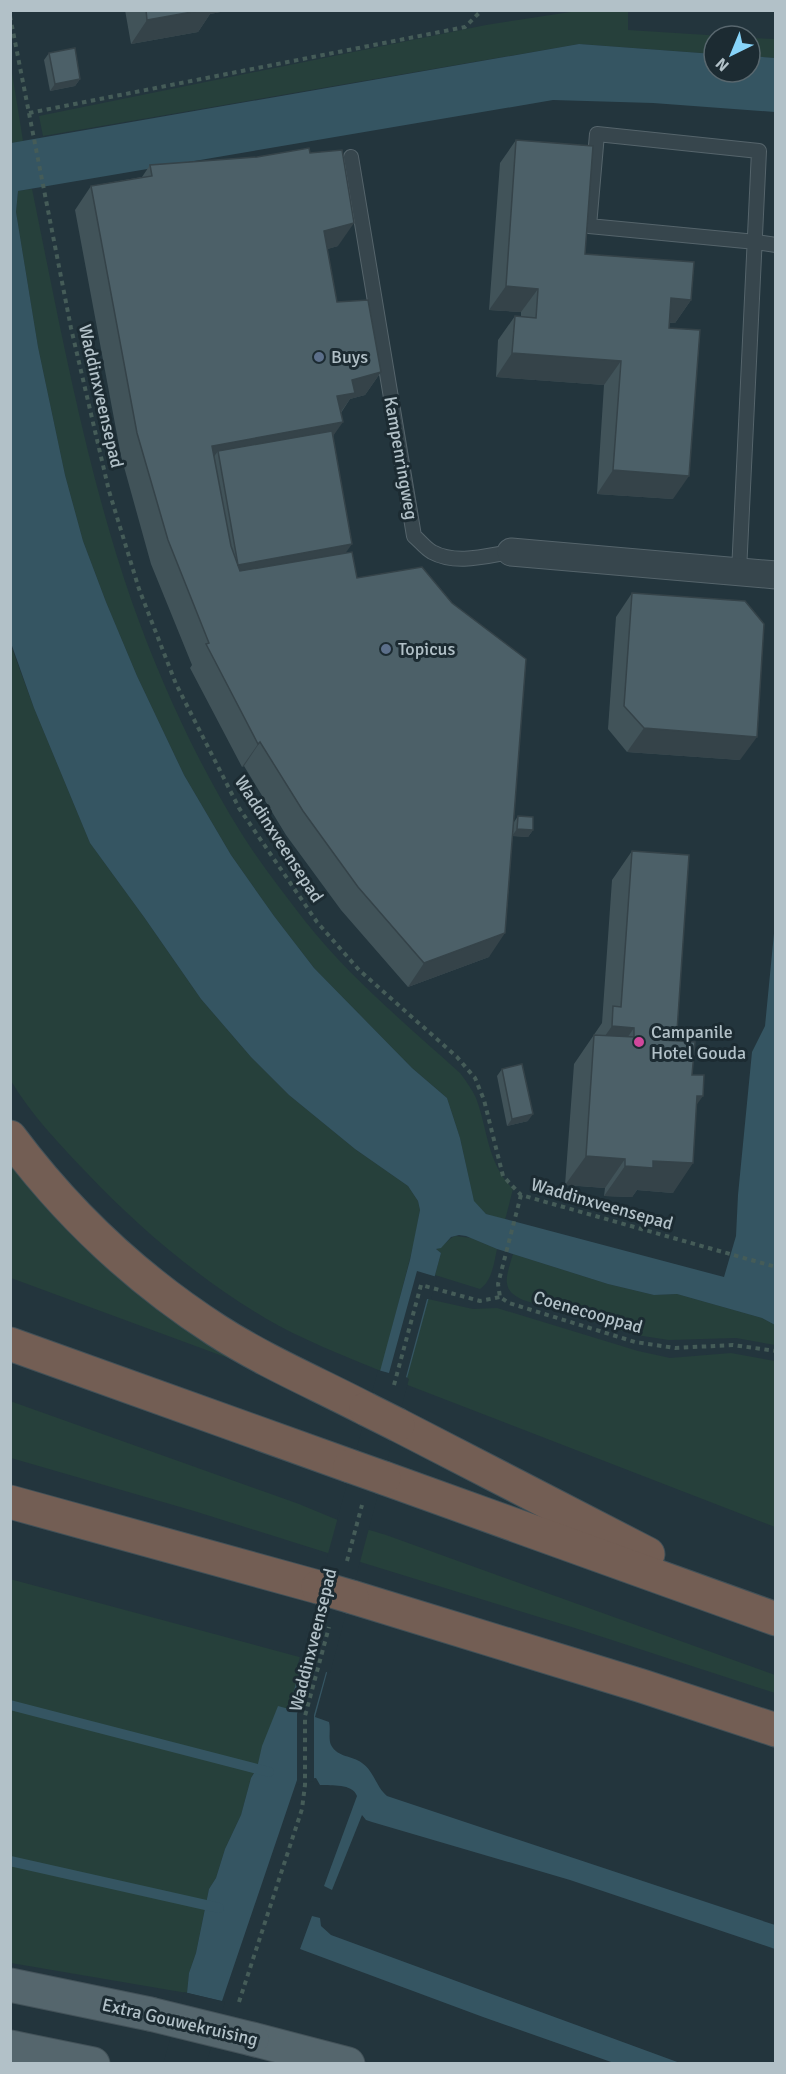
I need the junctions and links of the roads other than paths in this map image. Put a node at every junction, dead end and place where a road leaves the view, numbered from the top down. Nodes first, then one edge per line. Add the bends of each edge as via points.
1 (351, 157) dead end
2 (756, 242) junction
3 (776, 245) edge
4 (512, 552) joint
5 (739, 572) junction
6 (776, 575) edge
7 (10, 1137) edge
8 (10, 1344) edge
9 (10, 1502) edge
10 (770, 1616) edge
11 (776, 1730) edge
12 (10, 1985) edge
13 (10, 2047) edge
14 (93, 2064) edge
15 (348, 2064) edge

1 - 4 lane, Kampenringweg via 414,536 431,551 447,558
2 - 2 lane via 759,151 597,134 589,226
2 - 3 lane
2 - 5 lane
4 - 5 street, Kampenringweg
5 - 6 street, Kampenringweg
7 - 10 highway, bridge via 101,1239 217,1330
8 - 10 highway, bridge via 350,1466 374,1489
9 - 11 highway, bridge via 318,1587 349,1583 609,1676
12 - 15 main road, Extra Gouwekruising, bridge via 150,2014
13 - 14 main road

